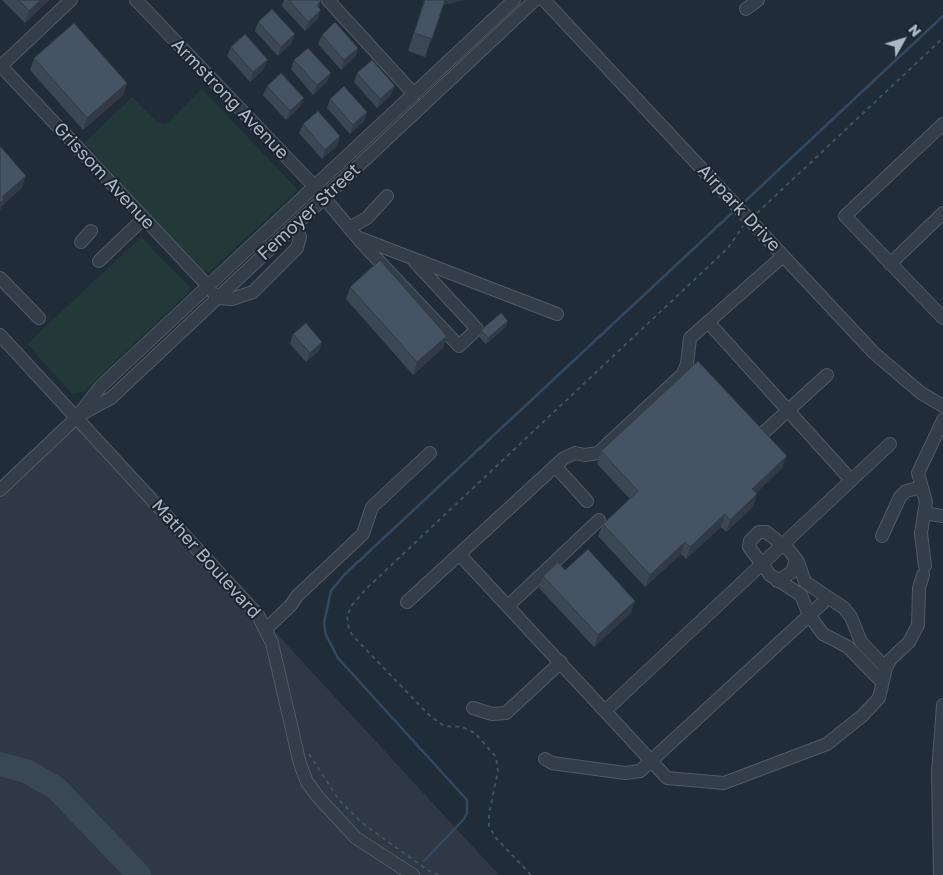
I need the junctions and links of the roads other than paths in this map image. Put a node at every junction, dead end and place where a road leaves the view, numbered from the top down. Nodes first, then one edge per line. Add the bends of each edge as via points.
1 (71, 0) edge
2 (136, 0) edge
3 (328, 0) edge
4 (514, 0) edge
5 (535, 0) edge
6 (544, 0) edge
7 (758, 0) edge
8 (746, 9) dead end
9 (0, 66) edge
10 (414, 94) junction
11 (943, 124) edge
12 (315, 187) junction
13 (388, 196) dead end
14 (324, 198) junction
15 (943, 213) edge
16 (144, 218) junction
17 (295, 225) junction
18 (91, 231) dead end
19 (353, 233) junction
20 (81, 242) dead end
21 (247, 249) junction
22 (783, 256) junction
23 (412, 258) junction
24 (99, 261) dead end
25 (890, 264) junction
26 (0, 278) edge
27 (208, 286) junction
28 (217, 298) junction
29 (557, 314) dead end
30 (39, 318) dead end
31 (943, 318) edge
32 (708, 322) junction
33 (0, 335) edge
34 (827, 375) dead end
35 (943, 406) edge
36 (787, 410) junction
37 (77, 417) junction
38 (943, 420) edge
39 (762, 434) edge
40 (890, 444) dead end
41 (430, 453) dead end
42 (555, 466) junction
43 (852, 480) junction
44 (922, 487) junction
45 (0, 490) edge
46 (587, 501) dead end
47 (924, 513) junction
48 (943, 516) edge
49 (599, 520) dead end
50 (882, 536) dead end
51 (782, 545) junction
52 (460, 555) junction
53 (796, 560) junction
54 (761, 564) junction
55 (777, 581) junction
56 (828, 598) junction
57 (407, 602) dead end
58 (508, 606) junction
59 (809, 615) junction
60 (266, 629) junction
61 (561, 662) junction
62 (886, 668) junction
63 (882, 682) junction
64 (943, 705) edge
65 (473, 708) dead end
66 (606, 710) junction
67 (545, 759) dead end
68 (650, 762) junction
69 (412, 875) edge
70 (940, 875) edge

1 - 9 street
2 - 12 street, Armstrong Avenue
3 - 10 street
4 - 10 street, Femoyer Street
5 - 14 street, Femoyer Street
6 - 22 street, Airpark Drive
7 - 8 street
9 - 16 street, Grissom Avenue
10 - 12 street, Femoyer Street
11 - 25 street via 845,216
12 - 14 street, Armstrong Avenue
12 - 21 street, Femoyer Street
13 - 19 street
14 - 17 street, Femoyer Street
14 - 19 street, Armstrong Avenue
15 - 25 street
16 - 24 street
16 - 27 street, Grissom Avenue
17 - 28 street, Femoyer Street
17 - 28 street via 300,237 297,248 253,292 232,300
18 - 20 street
19 - 23 street
19 - 23 street, Armstrong Avenue via 459,346 477,328
21 - 27 street, Femoyer Street
21 - 28 street via 235,271 214,290
22 - 32 street
22 - 35 street, Airpark Drive via 874,353 921,393
23 - 29 street
25 - 31 street
26 - 30 street
27 - 37 street, Femoyer Street via 102,386
28 - 37 street, Femoyer Street via 111,398
32 - 36 street
32 - 42 street via 690,338 683,374 598,453 575,453
33 - 37 street, Mather Boulevard
34 - 36 street
36 - 39 street
36 - 43 street
37 - 45 street, Femoyer Street
37 - 60 street, Mather Boulevard via 252,608
38 - 44 street via 918,473
40 - 43 street
41 - 60 street via 372,507 363,534
42 - 46 street
42 - 52 street
43 - 51 street
44 - 47 street via 926,502
44 - 50 street via 900,496
47 - 48 street
47 - 62 street via 921,533 924,570 919,588 918,625 909,642
49 - 58 street
51 - 53 street
51 - 54 street
51 - 54 street via 766,532 759,532 749,547
52 - 57 street
52 - 58 street
53 - 55 street via 792,572
53 - 56 street via 806,582
54 - 55 street
54 - 66 street
55 - 59 street via 800,595
56 - 59 street
56 - 62 street via 851,616 861,642
58 - 61 street
59 - 63 street via 823,634 848,647
59 - 68 street
60 - 69 street, Mather Boulevard via 300,764 308,782 346,829
61 - 65 street via 506,713 492,714
61 - 66 street
62 - 63 street
63 - 68 street via 879,698 827,744 724,783 667,778
64 - 70 street via 938,772
66 - 68 street
67 - 68 street via 552,763 624,773 640,771

